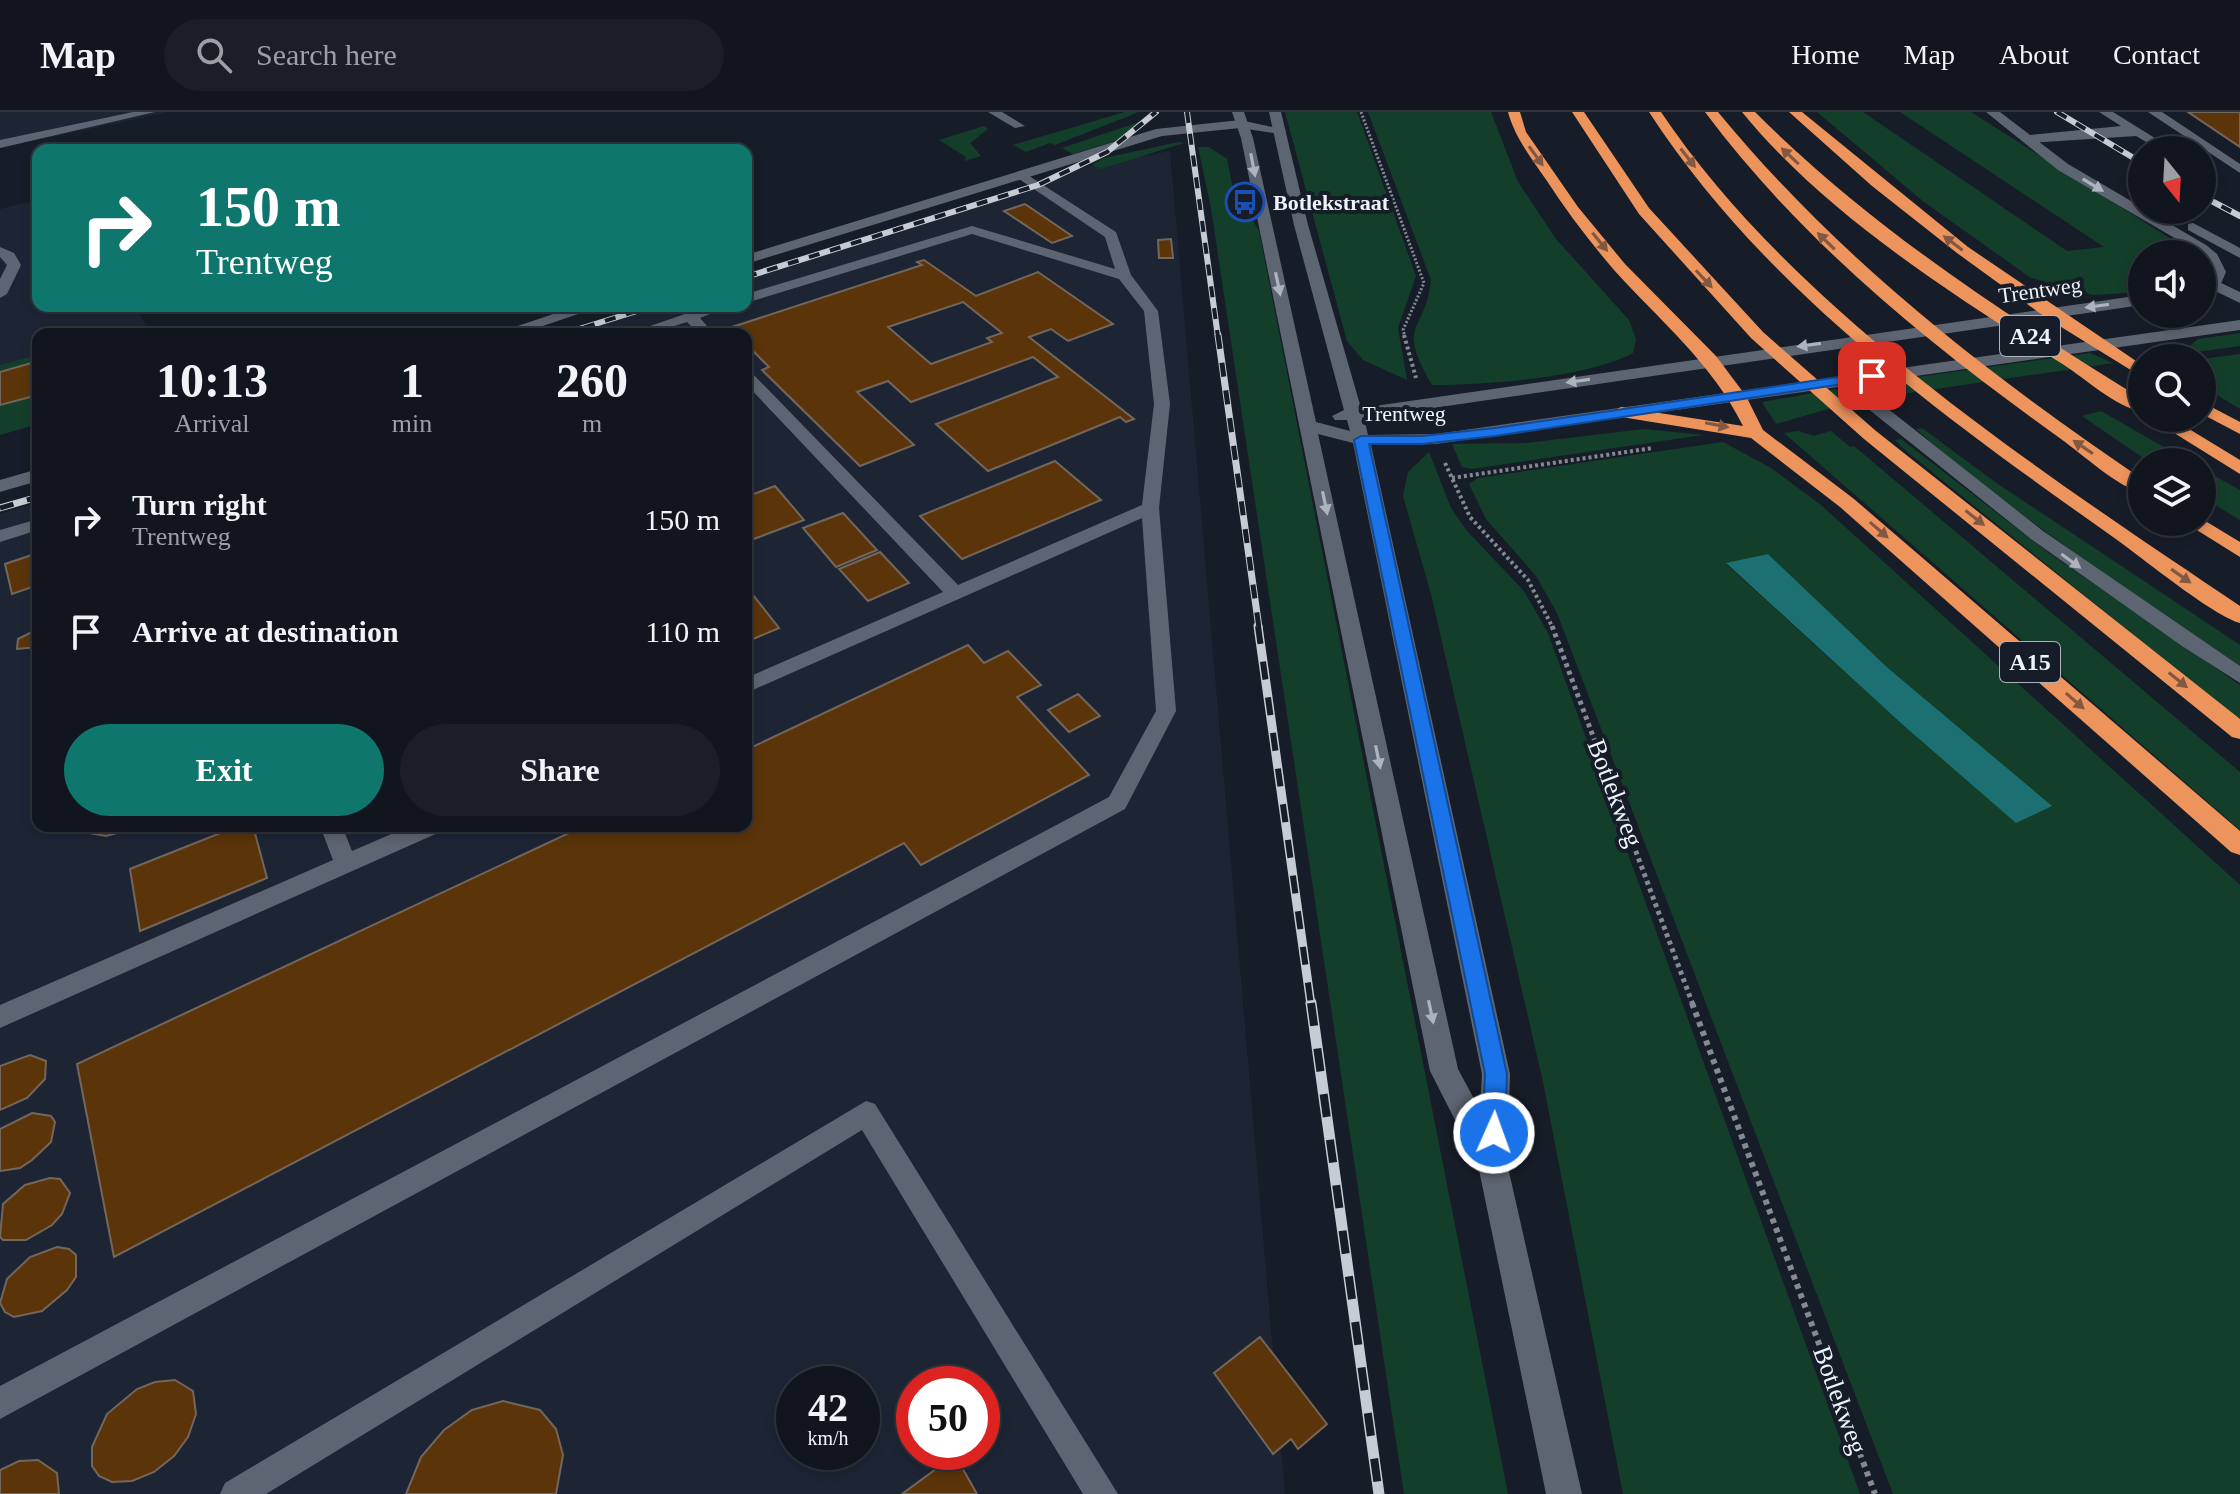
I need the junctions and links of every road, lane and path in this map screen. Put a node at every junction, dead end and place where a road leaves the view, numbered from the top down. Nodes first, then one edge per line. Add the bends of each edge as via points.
1 (149, 112) edge
2 (994, 112) edge
3 (1275, 112) edge
4 (1361, 112) edge
5 (1514, 112) edge
6 (1578, 112) edge
7 (1655, 112) edge
8 (1711, 112) edge
9 (1748, 112) edge
10 (1795, 112) edge
11 (1992, 112) edge
12 (2105, 112) edge
13 (2154, 112) edge
14 (1242, 124) edge
15 (1019, 126) dead end
16 (1280, 130) junction
17 (2138, 132) junction
18 (2145, 136) edge
19 (2030, 139) junction
20 (0, 144) edge
21 (2240, 169) edge
22 (1023, 176) junction
23 (2128, 191) edge
24 (2187, 224) edge
25 (2187, 240) edge
26 (0, 251) edge
27 (2240, 254) edge
28 (752, 258) edge
29 (1124, 276) junction
30 (2216, 289) edge
31 (2216, 290) edge
32 (2240, 291) edge
33 (0, 294) edge
34 (752, 297) edge
35 (2240, 298) edge
36 (2128, 302) edge
37 (574, 312) edge
38 (703, 312) edge
39 (2053, 313) junction
40 (690, 316) junction
41 (2240, 325) edge
42 (522, 328) edge
43 (653, 328) edge
44 (701, 328) edge
45 (2096, 345) junction
46 (1710, 360) junction
47 (2128, 364) edge
48 (752, 381) edge
49 (1843, 381) junction
50 (1737, 396) junction
51 (2128, 399) edge
52 (1424, 402) junction
53 (1354, 412) junction
54 (1621, 412) junction
55 (2216, 415) edge
56 (1309, 426) junction
57 (2240, 429) edge
58 (2182, 432) edge
59 (1756, 433) junction
60 (1436, 439) junction
61 (1361, 440) junction
62 (1661, 447) dead end
63 (2240, 468) edge
64 (32, 477) edge
65 (1452, 478) junction
66 (2128, 478) edge
67 (0, 486) edge
68 (1150, 508) junction
69 (32, 526) edge
70 (0, 536) edge
71 (2216, 536) edge
72 (2240, 551) edge
73 (954, 592) junction
74 (2240, 616) edge
75 (2240, 676) edge
76 (752, 683) edge
77 (2240, 731) edge
78 (333, 832) edge
79 (418, 832) edge
80 (2240, 845) edge
81 (346, 864) junction
82 (0, 1017) edge
83 (1492, 1163) junction
84 (0, 1403) edge
85 (236, 1494) edge
86 (1102, 1494) edge
87 (1564, 1494) edge
88 (1875, 1494) edge

1 - 20 lane
2 - 15 lane
3 - 16 main road
4 - 52 path via 1424,283 1403,330
5 -> 46 highway, A15 via 1520,132 1573,210
6 -> 77 highway via 1644,211 1780,356 1870,435
7 -> 74 highway via 1723,202 1818,297 1958,417
66 -> 8 highway via 1946,348 1776,191
51 -> 9 highway, A24 via 1940,276 1836,198
39 -> 10 highway via 1886,192
11 - 19 main road
12 - 17 lane
13 - 21 lane
14 - 16 main road
14 - 22 main road via 1131,143
14 -> 56 main road
16 - 53 main road
17 - 18 lane
17 - 19 lane
19 - 23 main road
19 -> 25 main road via 2063,167
22 - 28 main road
22 - 29 lane via 1111,235
24 - 27 main road
26 - 33 lane via 14,265
29 - 34 lane via 972,230
29 - 68 lane via 1151,311 1162,404
30 - 32 main road
31 - 35 main road
36 -> 39 main road, Trentweg
37 - 42 main road
38 - 40 lane
39 - 45 highway
39 -> 46 main road, Trentweg
40 - 43 lane
40 - 44 lane
41 - 45 main road, Trentweg
45 - 47 highway
45 - 49 main road, Trentweg
46 - 50 highway, A15
46 -> 52 main road, Trentweg
48 - 73 lane
49 - 50 main road, Trentweg
49 -> 75 lane via 2028,529
50 - 54 main road, Trentweg
50 - 59 highway, A15
52 - 53 main road, Trentweg
53 - 56 main road, Trentweg
53 - 61 main road
54 -> 59 highway, A15
54 - 60 main road, Trentweg
55 - 57 highway
56 - 61 main road, Trentweg
56 -> 83 main road via 1444,1071
58 - 63 highway
59 -> 80 highway, A15 via 1858,513
60 - 61 main road, Trentweg
60 - 65 path, Botlekweg
61 - 83 main road via 1496,1074
62 - 65 path
64 - 67 main road
65 - 88 path, Botlekweg via 1470,517 1528,580 1547,613
68 - 73 lane
68 - 84 lane via 1166,711 1117,803
69 - 70 lane
71 - 72 highway
73 - 76 lane
78 - 81 lane
79 - 81 lane
81 - 82 lane
83 - 87 main road
85 - 86 lane via 866,1113

